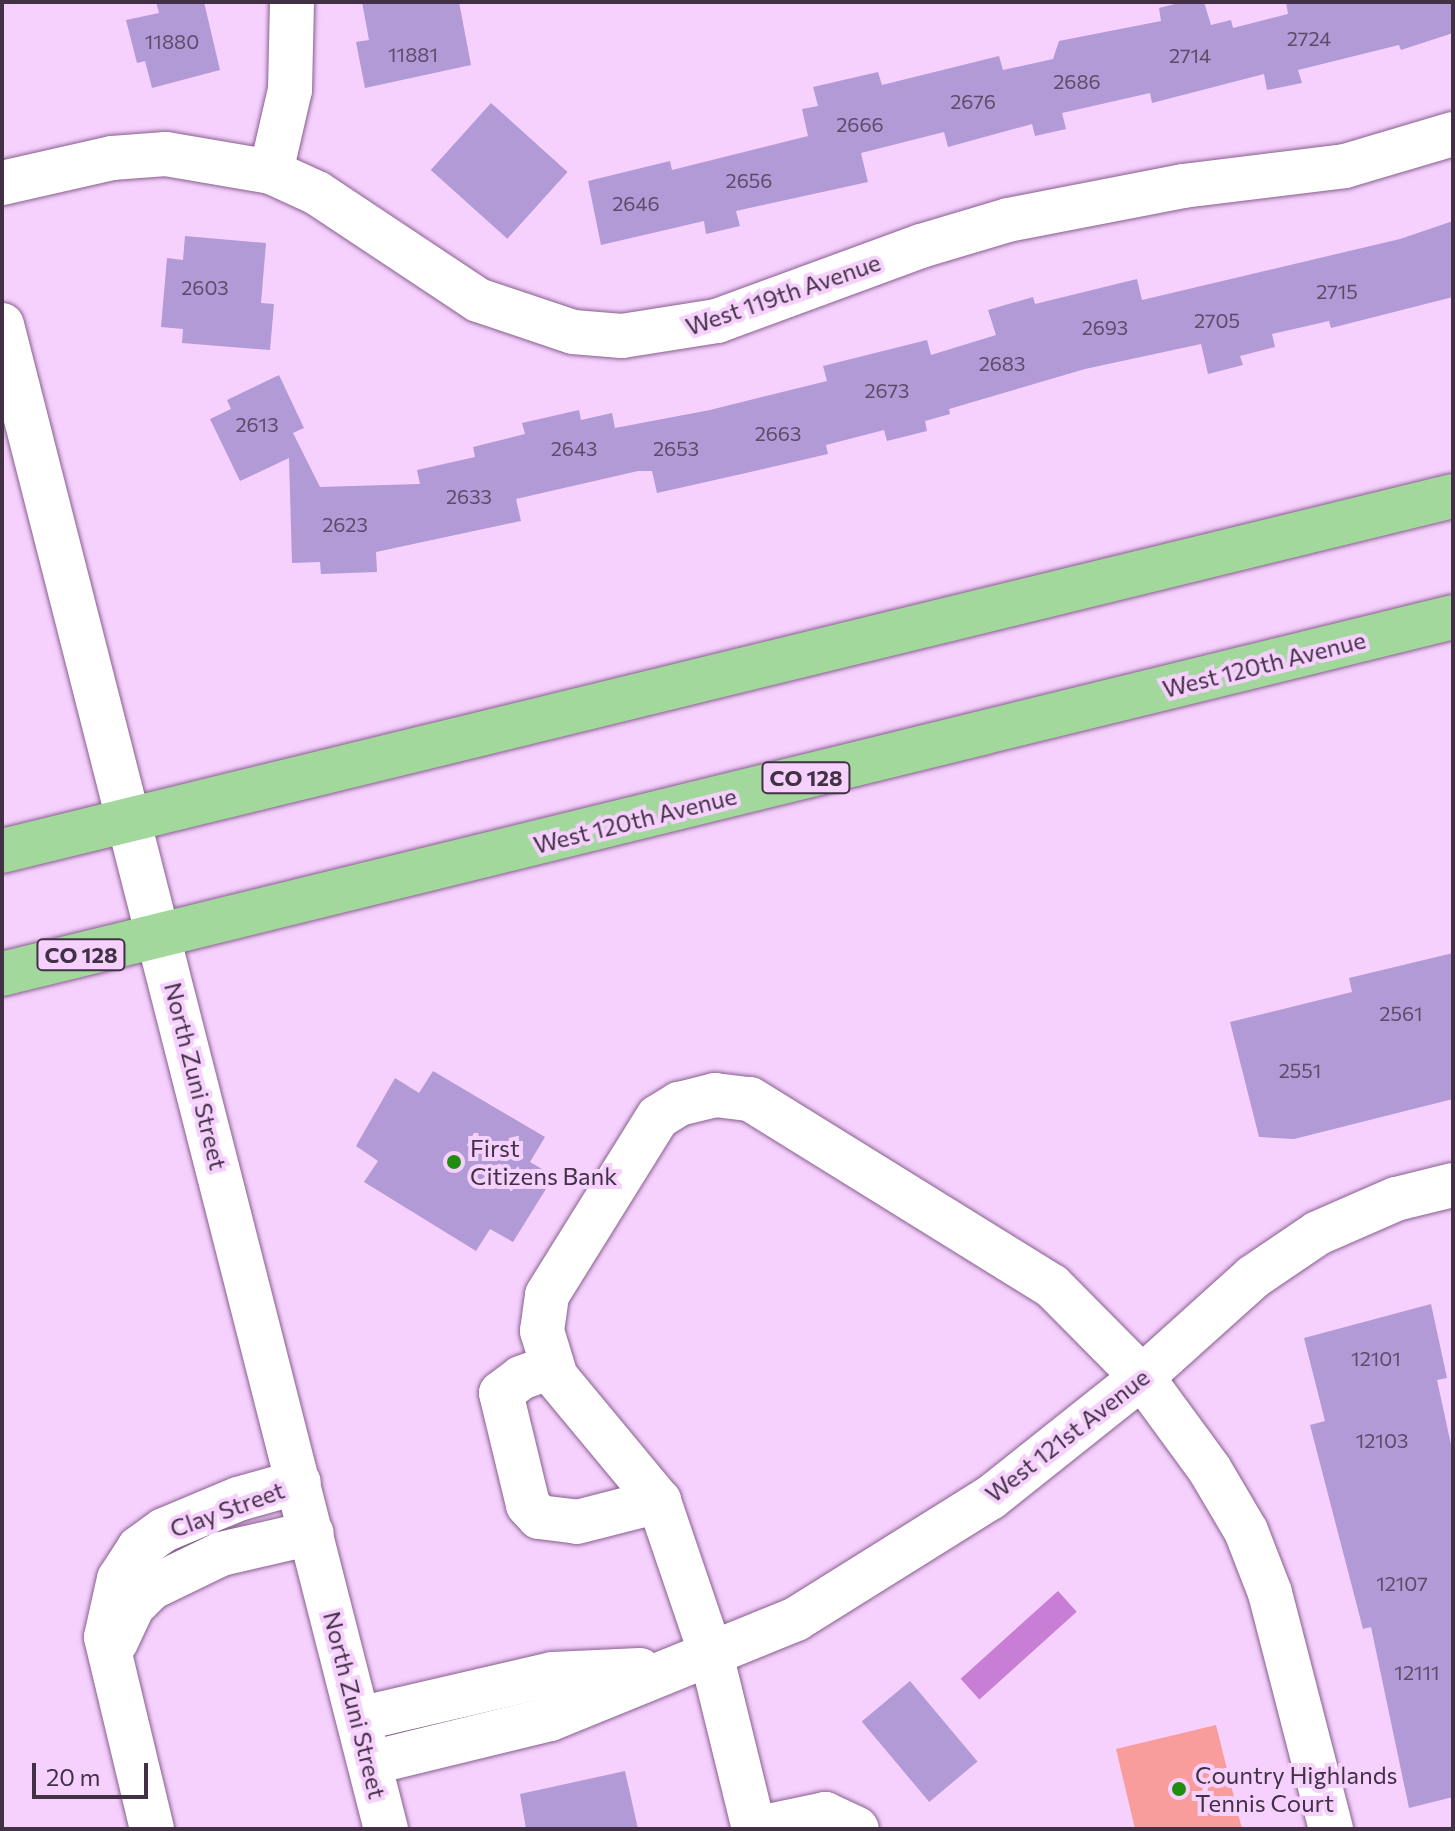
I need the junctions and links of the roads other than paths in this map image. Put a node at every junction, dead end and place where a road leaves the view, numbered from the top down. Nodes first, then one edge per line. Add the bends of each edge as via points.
1 (292, 2) edge
2 (1453, 134) edge
3 (271, 172) junction
4 (2, 183) edge
5 (2, 325) edge
6 (1453, 496) edge
7 (1453, 617) edge
8 (129, 820) junction
9 (2, 851) edge
10 (160, 937) junction
11 (2, 974) edge
12 (1453, 1185) edge
13 (551, 1367) junction
14 (1142, 1377) junction
15 (299, 1482) junction
16 (659, 1501) junction
17 (312, 1533) junction
18 (711, 1654) junction
19 (111, 1664) junction
20 (666, 1668) junction
21 (359, 1719) junction
22 (370, 1763) junction
23 (152, 1829) edge
24 (386, 1829) edge
25 (754, 1829) edge
26 (857, 1829) edge
27 (1331, 1829) edge

1 - 3 street via 290,90
2 - 3 street, West 119th Avenue via 1345,166 1183,186 1008,220 717,321 622,336 573,332 478,300 317,193
3 - 4 street, West 119th Avenue via 166,154 112,158
5 - 8 street, North Zuni Street
6 - 8 main road
7 - 10 main road, West 120th Avenue / CO 128
8 - 9 main road
8 - 10 street, North Zuni Street
10 - 11 main road, West 120th Avenue / CO 128
10 - 15 street, North Zuni Street
12 - 14 street, West 121st Avenue via 1396,1199 1318,1233 1253,1277
13 - 14 street via 542,1331 547,1295 658,1117 679,1104 715,1095 750,1099 1052,1286
13 - 16 street
13 - 16 street via 521,1378 501,1393 528,1505 539,1517 577,1522
14 - 18 street, West 121st Avenue via 990,1498 796,1619
14 - 27 street via 1210,1470 1246,1531 1270,1593
15 - 17 street, North Zuni Street
15 - 19 street, Clay Street via 197,1514 139,1548 119,1579 108,1614
16 - 18 street
17 - 19 street, Clay Street via 221,1554 151,1588 133,1606
17 - 21 street, North Zuni Street
18 - 20 street, West 121st Avenue
18 - 25 street
19 - 23 street, Clay Street
20 - 21 street, West 121st Avenue via 553,1674
20 - 22 street, West 121st Avenue via 550,1719
21 - 22 street, North Zuni Street
22 - 24 street, North Zuni Street
25 - 26 street via 825,1814

